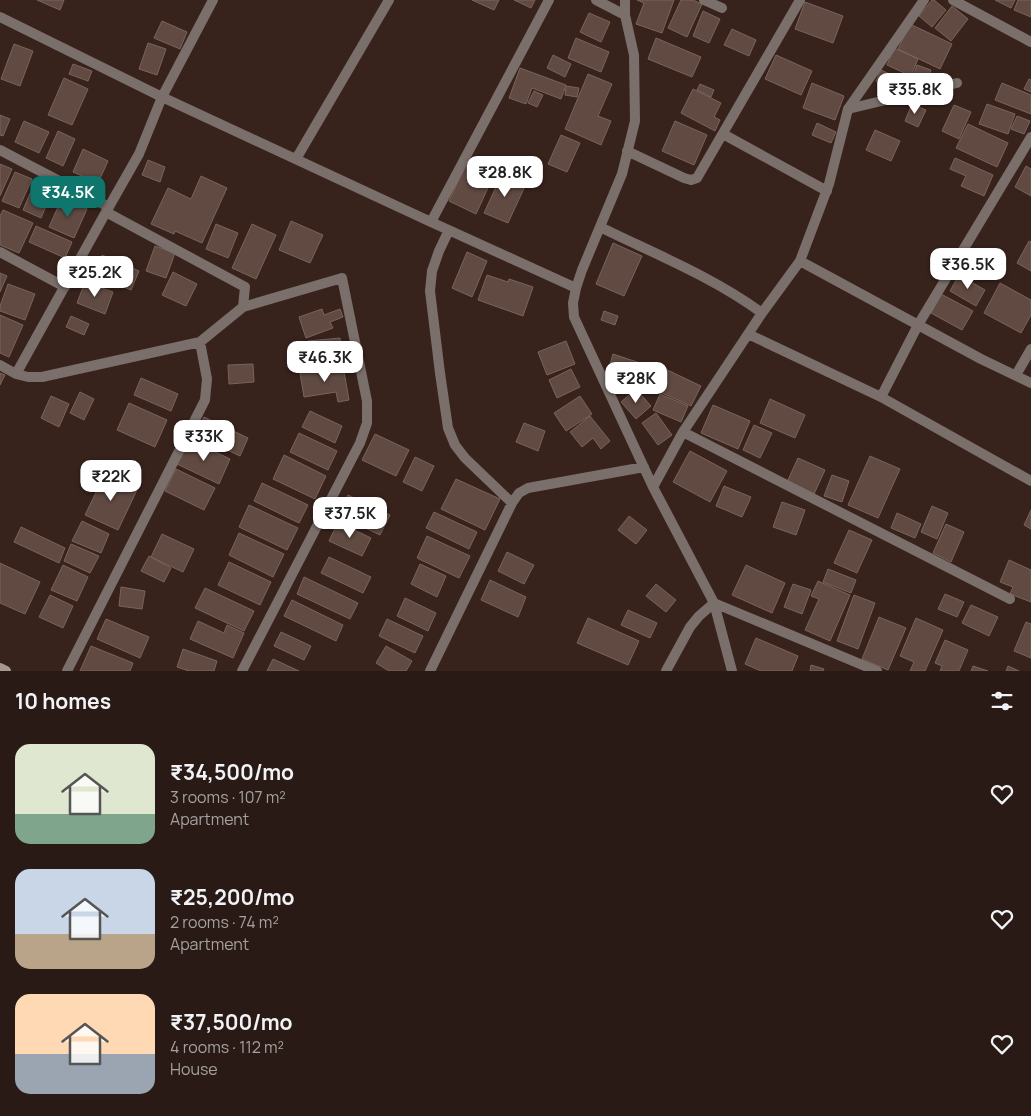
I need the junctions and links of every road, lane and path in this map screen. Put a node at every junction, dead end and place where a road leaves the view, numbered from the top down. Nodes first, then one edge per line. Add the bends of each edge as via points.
1 (213, 0) edge
2 (389, 0) edge
3 (549, 0) edge
4 (596, 0) edge
5 (625, 0) edge
6 (704, 0) edge
7 (800, 0) edge
8 (924, 0) edge
9 (954, 0) edge
10 (722, 8) dead end
11 (625, 15) junction
12 (0, 17) edge
13 (1031, 42) edge
14 (957, 83) dead end
15 (162, 97) junction
16 (848, 109) junction
17 (723, 134) junction
18 (1031, 137) edge
19 (0, 150) edge
20 (627, 151) junction
21 (296, 159) junction
22 (827, 191) junction
23 (108, 209) junction
24 (431, 222) junction
25 (600, 227) junction
26 (449, 230) junction
27 (0, 252) edge
28 (800, 261) junction
29 (65, 287) junction
30 (576, 288) junction
31 (243, 306) junction
32 (762, 313) junction
33 (918, 324) junction
34 (748, 334) junction
35 (200, 342) junction
36 (1031, 349) edge
37 (0, 365) edge
38 (16, 374) junction
39 (1016, 375) junction
40 (1031, 383) edge
41 (881, 397) junction
42 (683, 432) junction
43 (644, 468) junction
44 (1031, 481) edge
45 (653, 487) junction
46 (512, 503) junction
47 (1010, 599) dead end
48 (714, 603) junction
49 (0, 668) edge
50 (6, 671) edge
51 (67, 671) edge
52 (242, 671) edge
53 (430, 671) edge
54 (666, 671) edge
55 (732, 671) edge
56 (877, 671) edge

1 - 15 street
2 - 21 street
3 - 24 street
4 - 11 street
5 - 11 street
6 - 10 street
7 - 17 street
8 - 16 street
9 - 13 street
11 - 20 street via 634,55 635,121
12 - 15 street
14 - 16 street
15 - 21 street
15 - 23 street via 139,154
16 - 22 street
17 - 20 street via 701,173 691,180
17 - 22 street
18 - 33 street
19 - 23 street
20 - 25 street via 622,174
21 - 24 street
22 - 28 street
23 - 29 street
23 - 31 street via 245,287
24 - 26 street
25 - 30 street
25 - 32 street via 712,282
26 - 30 street
26 - 46 street via 432,271 430,291 448,428 465,458
27 - 29 street
28 - 32 street
28 - 33 street
29 - 38 street
30 - 43 street via 574,317
31 - 35 street
31 - 52 street via 342,278 367,401 368,423
32 - 34 street
33 - 39 street
33 - 41 street
34 - 41 street
34 - 42 street
35 - 38 street via 42,377
35 - 51 street via 207,379 205,400
36 - 39 street
37 - 38 street
39 - 40 street
41 - 44 street
42 - 45 street
42 - 47 street
43 - 45 street
43 - 46 street via 528,488 519,493
45 - 48 street
46 - 53 street
48 - 54 street via 690,628
48 - 55 street
48 - 56 street
49 - 50 main road

